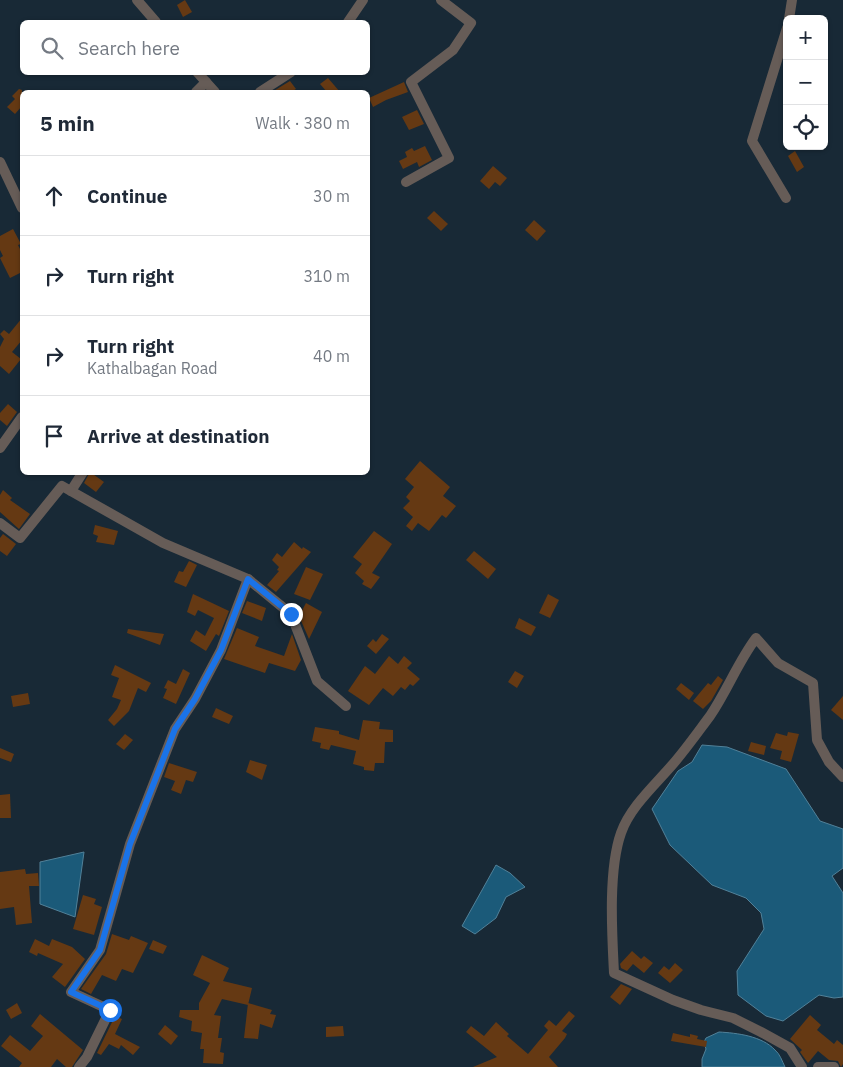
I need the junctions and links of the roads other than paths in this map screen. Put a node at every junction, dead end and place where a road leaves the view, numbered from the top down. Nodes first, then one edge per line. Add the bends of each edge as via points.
1 (137, 0) edge
2 (362, 0) edge
3 (441, 0) edge
4 (792, 0) edge
5 (789, 15) edge
6 (154, 20) edge
7 (349, 20) edge
8 (783, 41) edge
9 (200, 75) edge
10 (286, 75) edge
11 (206, 82) junction
12 (198, 90) edge
13 (214, 90) edge
14 (263, 90) edge
15 (0, 162) edge
16 (406, 182) dead end
17 (786, 198) dead end
18 (20, 204) edge
19 (20, 420) edge
20 (0, 448) edge
21 (81, 475) edge
22 (71, 491) junction
23 (0, 523) edge
24 (248, 579) junction
25 (346, 706) dead end
26 (843, 777) edge
27 (79, 1067) edge
28 (802, 1067) edge
29 (818, 1067) edge
30 (834, 1067) edge

1 - 6 street
2 - 7 street
3 - 16 street via 471,23 453,50 411,82 448,158
4 - 5 street
8 - 17 street via 752,141
9 - 11 street
10 - 14 street
11 - 12 street
11 - 13 street
15 - 18 street
19 - 20 street
21 - 22 street
22 - 23 street via 62,486 20,538
22 - 24 street via 163,543
24 - 25 street via 291,614 318,681
24 - 27 street via 221,650 175,729 130,844 100,950 71,992 110,1010
26 - 28 street via 829,762 817,740 813,684 778,663 756,638 712,713 628,816 614,863 614,973 674,1000 733,1018 761,1032 790,1048
29 - 30 street

